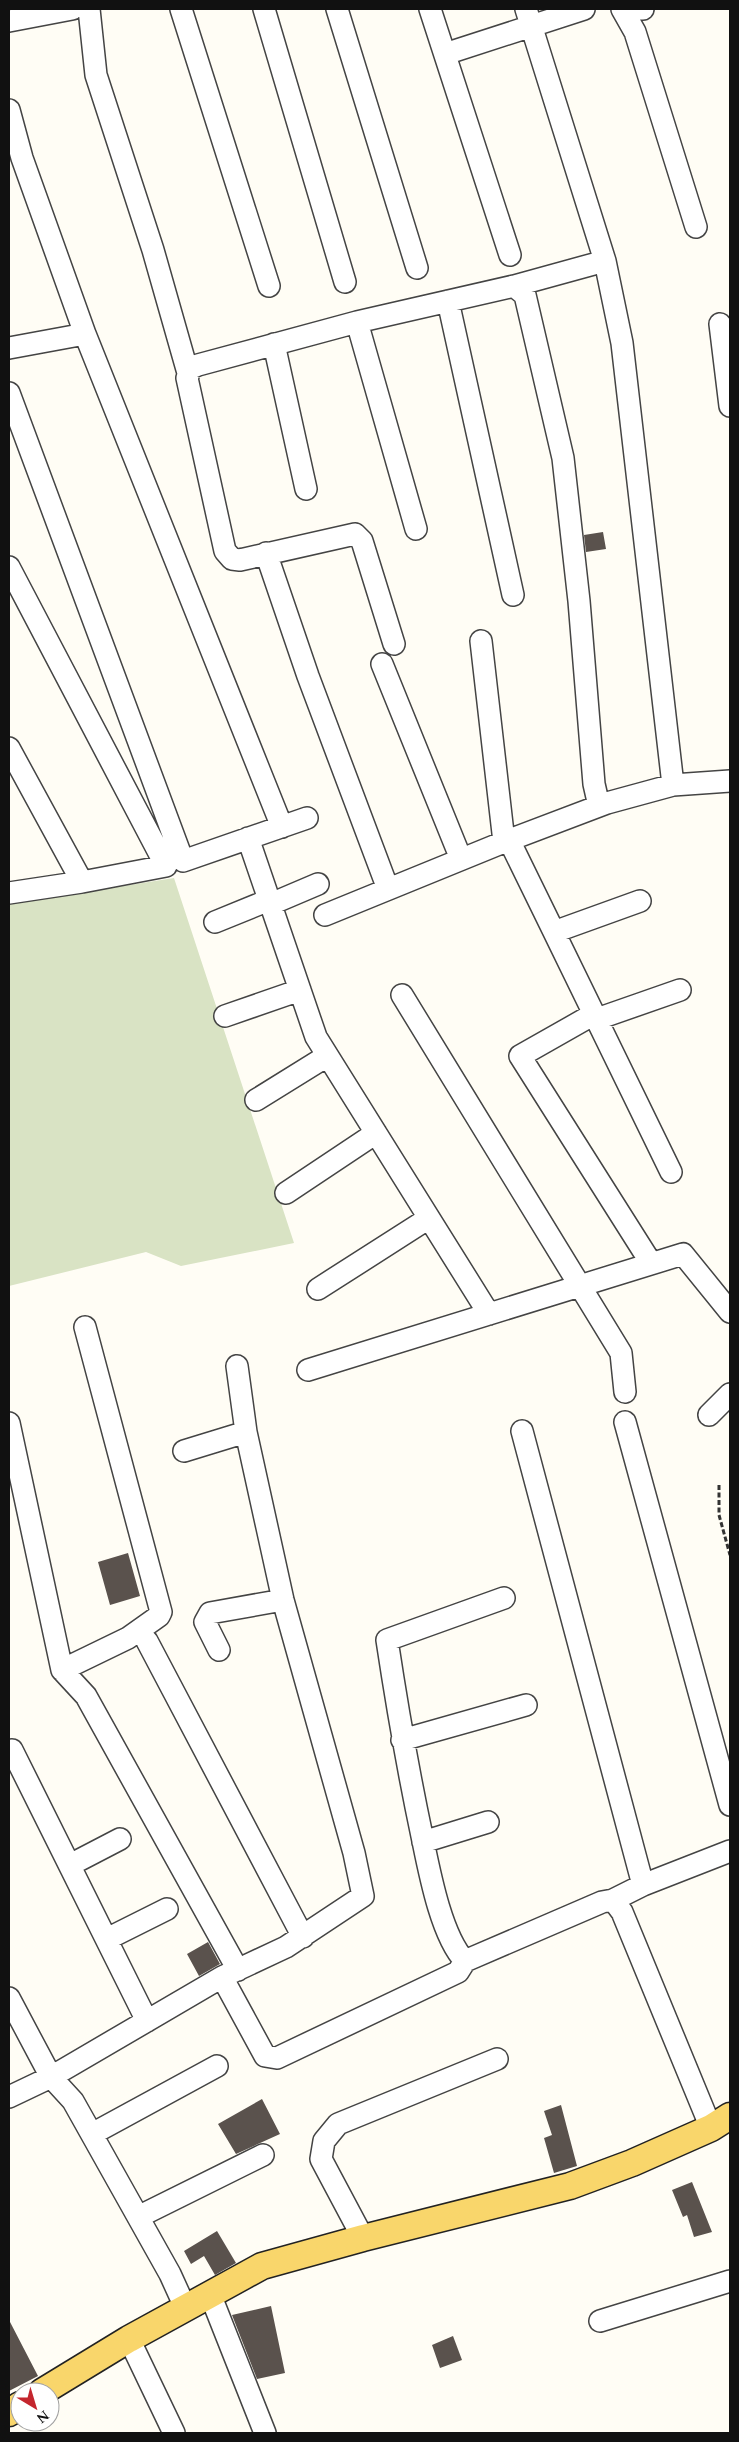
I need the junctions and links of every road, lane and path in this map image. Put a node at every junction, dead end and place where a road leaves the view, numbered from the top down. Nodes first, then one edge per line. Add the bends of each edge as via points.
1 (72, 9) edge
2 (89, 9) edge
3 (182, 9) edge
4 (264, 9) edge
5 (338, 9) edge
6 (430, 9) edge
7 (584, 9) edge
8 (622, 9) edge
9 (529, 17) edge
10 (9, 22) edge
11 (444, 54) junction
12 (9, 110) edge
13 (696, 227) dead end
14 (510, 255) dead end
15 (605, 261) junction
16 (417, 268) dead end
17 (345, 282) dead end
18 (269, 286) dead end
19 (514, 286) junction
20 (448, 301) junction
21 (357, 322) junction
22 (720, 324) dead end
23 (84, 334) junction
24 (274, 344) junction
25 (9, 348) edge
26 (188, 373) junction
27 (9, 393) edge
28 (730, 406) edge
29 (306, 489) dead end
30 (416, 529) dead end
31 (266, 553) junction
32 (9, 567) edge
33 (513, 595) dead end
34 (481, 641) dead end
35 (394, 644) dead end
36 (382, 664) dead end
37 (9, 748) edge
38 (730, 781) edge
39 (673, 785) junction
40 (599, 806) junction
41 (307, 818) dead end
42 (282, 827) junction
43 (248, 838) junction
44 (506, 841) junction
45 (461, 859) junction
46 (82, 882) junction
47 (318, 884) dead end
48 (388, 889) junction
49 (9, 893) edge
50 (640, 901) dead end
51 (270, 902) junction
52 (325, 915) dead end
53 (215, 922) dead end
54 (554, 932) junction
55 (300, 990) junction
56 (680, 990) dead end
57 (402, 995) dead end
58 (225, 1016) dead end
59 (596, 1016) junction
60 (327, 1056) junction
61 (256, 1100) dead end
62 (376, 1133) junction
63 (672, 1172) dead end
64 (286, 1193) dead end
65 (429, 1218) junction
66 (651, 1264) junction
67 (580, 1286) junction
68 (318, 1289) dead end
69 (730, 1312) edge
70 (489, 1314) junction
71 (85, 1327) dead end
72 (237, 1366) dead end
73 (308, 1370) dead end
74 (625, 1392) dead end
75 (730, 1394) edge
76 (709, 1415) dead end
77 (625, 1422) dead end
78 (9, 1423) edge
79 (246, 1432) junction
80 (522, 1432) dead end
81 (184, 1451) dead end
82 (720, 1485) dead end
83 (730, 1555) edge
84 (504, 1598) dead end
85 (283, 1600) junction
86 (147, 1641) dead end
87 (219, 1650) dead end
88 (62, 1670) junction
89 (526, 1705) dead end
90 (402, 1740) junction
91 (12, 1750) dead end
92 (730, 1805) edge
93 (488, 1822) dead end
94 (120, 1839) dead end
95 (423, 1842) junction
96 (730, 1851) edge
97 (70, 1865) junction
98 (643, 1885) junction
99 (613, 1900) junction
100 (167, 1909) dead end
101 (303, 1937) junction
102 (106, 1939) junction
103 (465, 1961) junction
104 (230, 1973) junction
105 (9, 1998) edge
106 (147, 2021) junction
107 (497, 2059) dead end
108 (217, 2066) dead end
109 (51, 2078) junction
110 (9, 2097) edge
111 (721, 2122) edge
112 (92, 2134) junction
113 (263, 2155) dead end
114 (138, 2217) junction
115 (363, 2238) junction
116 (730, 2281) edge
117 (210, 2294) junction
118 (185, 2307) junction
119 (600, 2321) dead end
120 (129, 2339) junction
121 (58, 2382) edge
122 (174, 2433) edge
123 (265, 2433) edge

1 - 10 street
2 - 26 street via 96,75 153,250
3 - 18 street
4 - 17 street
5 - 16 street
6 - 11 street
7 - 9 street
8 - 13 street via 635,32
9 - 11 street
9 - 15 street
11 - 14 street
12 - 23 street via 22,158
15 - 19 street
15 - 39 street via 622,343
19 - 20 street
19 - 40 street via 525,295 563,458 594,784
20 - 21 street
20 - 33 street
21 - 24 street
21 - 30 street
22 - 28 street
23 - 25 street
23 - 42 street
24 - 26 street via 198,364
24 - 29 street
26 - 31 street via 223,546 236,560
27 - 43 street via 183,861
31 - 35 street via 350,533 360,537
31 - 48 street via 308,676
32 - 46 street via 166,866
34 - 44 street
36 - 45 street
37 - 46 street
38 - 39 street
39 - 40 street
40 - 44 street
41 - 42 street
42 - 43 street
43 - 51 street
44 - 45 street
44 - 54 street
45 - 48 street
46 - 49 street
47 - 51 street
48 - 52 street
50 - 54 street
51 - 53 street
51 - 55 street
54 - 59 street
55 - 58 street
55 - 60 street via 316,1037
56 - 59 street
57 - 67 street
59 - 63 street
59 - 66 street via 520,1056
60 - 61 street
60 - 62 street
62 - 64 street
62 - 65 street
65 - 68 street
65 - 70 street
66 - 67 street
66 - 69 street via 682,1254
67 - 70 street
67 - 74 street via 621,1353
70 - 73 street
71 - 88 street via 161,1612 128,1638
72 - 79 street
75 - 76 street
77 - 92 street
78 - 88 street
79 - 81 street
79 - 85 street
80 - 98 street
82 - 83 path via 719,1515
84 - 90 street via 387,1640
85 - 87 street via 210,1613 205,1622
85 - 101 street via 364,1891 358,1901
86 - 101 street
88 - 104 street via 86,1696
89 - 90 street
90 - 95 street
91 - 97 street
93 - 95 street
94 - 97 street
95 - 103 street via 434,1893
96 - 98 street
97 - 102 street
98 - 99 street
99 - 103 street
99 - 111 street via 622,1912
100 - 102 street
101 - 104 street
102 - 106 street
103 - 104 street via 458,1972 277,2058 265,2056
104 - 106 street
105 - 109 street
106 - 109 street
107 - 115 street via 338,2124 324,2141 321,2159
108 - 112 street
109 - 110 street
109 - 112 street via 73,2101
111 - 115 main road via 632,2163 570,2186
112 - 114 street
113 - 114 street
114 - 118 street
115 - 117 main road via 262,2266
116 - 119 street
117 - 118 main road
117 - 123 street
118 - 120 main road
120 - 121 main road
120 - 122 street

